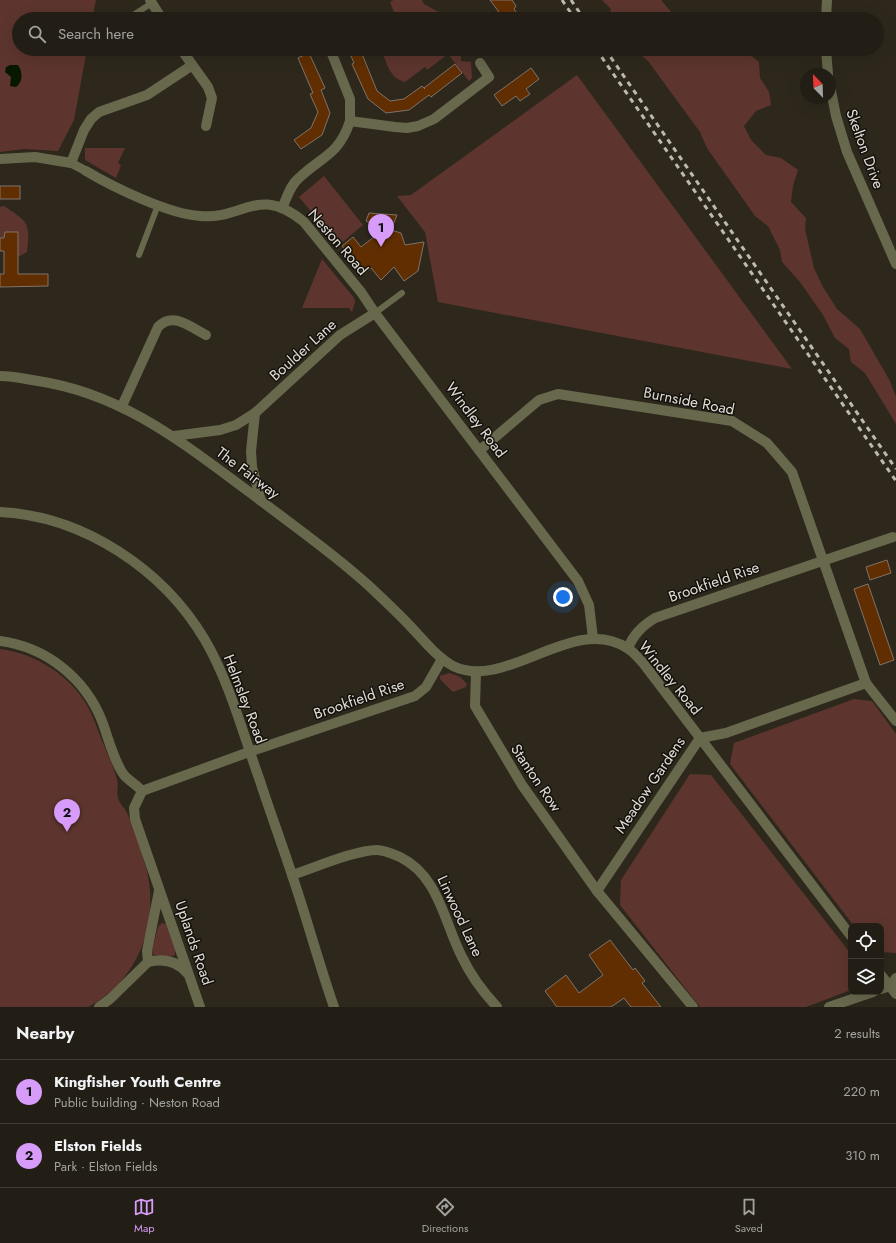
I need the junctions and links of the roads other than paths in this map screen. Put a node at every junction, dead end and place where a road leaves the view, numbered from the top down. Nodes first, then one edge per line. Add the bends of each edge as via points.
1 (827, 0) edge
2 (151, 2) edge
3 (137, 12) edge
4 (157, 12) edge
5 (826, 12) edge
6 (185, 56) edge
7 (333, 56) edge
8 (827, 56) edge
9 (480, 63) dead end
10 (191, 66) junction
11 (828, 68) edge
12 (834, 104) edge
13 (350, 121) junction
14 (206, 126) dead end
15 (0, 159) edge
16 (71, 163) junction
17 (86, 171) joint
18 (158, 204) junction
19 (282, 208) junction
20 (139, 255) dead end
21 (896, 264) edge
22 (402, 293) dead end
23 (375, 313) junction
24 (206, 335) dead end
25 (0, 376) edge
26 (122, 406) junction
27 (255, 413) junction
28 (174, 436) junction
29 (480, 450) junction
30 (261, 501) junction
31 (0, 512) edge
32 (893, 537) dead end
33 (822, 561) junction
34 (593, 638) junction
35 (0, 641) edge
36 (628, 648) junction
37 (442, 659) junction
38 (476, 672) junction
39 (866, 683) junction
40 (896, 720) edge
41 (700, 738) junction
42 (249, 752) junction
43 (142, 791) junction
44 (292, 875) junction
45 (160, 889) junction
46 (597, 891) junction
47 (848, 932) edge
48 (148, 962) junction
49 (189, 975) junction
50 (884, 978) edge
51 (891, 987) edge
52 (864, 995) edge
53 (99, 1007) edge
54 (200, 1007) edge
55 (334, 1007) edge
56 (497, 1007) edge
57 (693, 1007) edge
58 (829, 1007) edge

1 - 5 street
2 - 3 lane
2 - 4 street
6 - 10 street
7 - 13 street via 350,99
8 - 11 street
9 - 13 street via 490,77 426,123 407,128
10 - 14 street via 201,76 212,98
10 - 16 street via 147,95 99,112 84,130
12 - 21 street, Skelton Drive via 847,152
13 - 19 street via 335,150 294,184
15 - 16 street via 35,157
16 - 17 street
17 - 18 street, Neston Road via 108,184
18 - 19 street, Neston Road via 200,216 216,215 252,205 267,204
18 - 20 lane
19 - 23 street, Neston Road via 294,214 314,232
22 - 23 lane
23 - 27 street, Boulder Lane via 340,335
23 - 29 street, Windley Road
24 - 26 street via 178,321 170,319 164,322 158,328
25 - 26 street, The Fairway via 75,388
26 - 28 street, The Fairway
27 - 28 street, Boulder Lane via 236,425 220,430
27 - 30 street via 252,466
28 - 30 street, The Fairway
29 - 33 street, Burnside Road via 539,400 558,394 732,421 767,443 792,472
29 - 34 street, Windley Road via 578,581 589,605
30 - 37 street, The Fairway via 353,571
31 - 42 street, Helmsley Road via 48,520 91,536 138,565 164,588 195,625 214,656
32 - 33 street, Brookfield Rise
33 - 36 street, Brookfield Rise via 655,618 643,625
33 - 39 street, Burnside Road
34 - 36 street, Windley Road via 618,643
34 - 38 street via 499,668
35 - 43 street via 13,642 40,652 75,678 101,717 124,774
36 - 41 street, Windley Road
37 - 38 street via 463,670
37 - 42 street, Brookfield Rise via 426,687 415,696
38 - 46 street, Stanton Row via 475,697 480,715 522,785
39 - 40 street
39 - 41 street, Meadow Gardens via 726,733
41 - 46 street, Meadow Gardens
41 - 47 street, Windley Road
42 - 43 street, Brookfield Rise
42 - 44 street, Helmsley Road
43 - 45 street, Uplands Road via 134,808 135,819
44 - 55 street, Helmsley Road
44 - 56 street, Linwood Lane via 364,851 378,850 391,853 415,866 432,885 470,972
45 - 48 street via 147,951
45 - 49 street, Uplands Road
46 - 57 street
48 - 49 street via 170,961
48 - 53 street
49 - 54 street, Uplands Road
50 - 51 street
52 - 58 street

